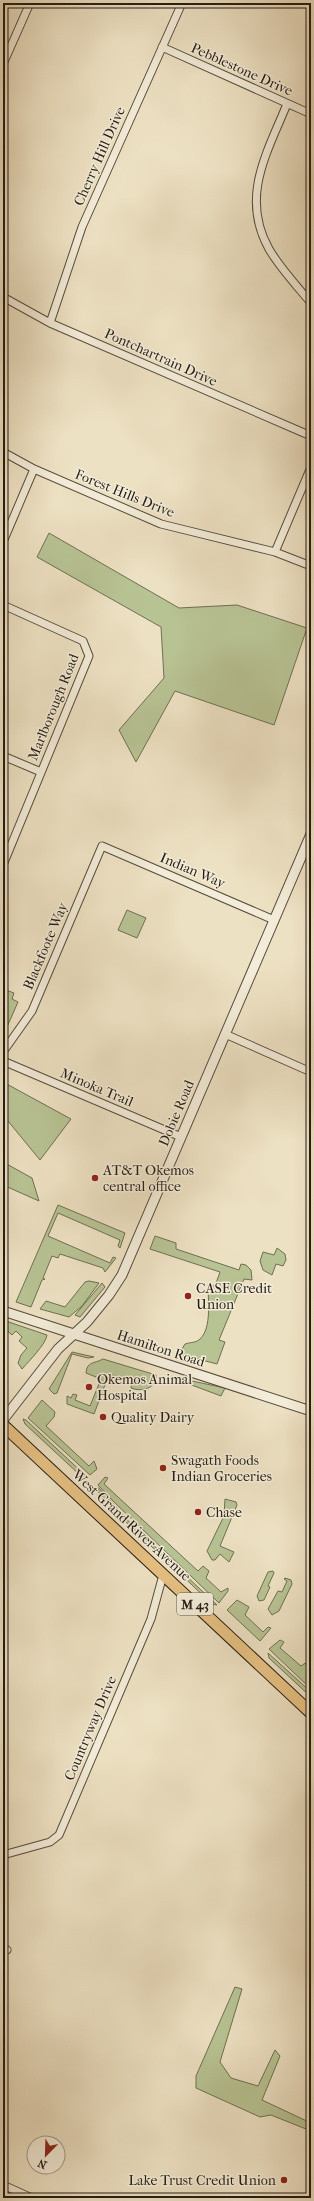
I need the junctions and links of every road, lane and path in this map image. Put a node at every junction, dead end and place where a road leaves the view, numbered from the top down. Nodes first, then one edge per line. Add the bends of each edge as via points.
1 (30, 3) edge
2 (182, 3) edge
3 (162, 47) junction
4 (3, 64) edge
5 (287, 104) junction
6 (311, 114) edge
7 (3, 297) edge
8 (311, 303) edge
9 (50, 323) junction
10 (311, 436) edge
11 (3, 452) edge
12 (311, 467) edge
13 (34, 469) junction
14 (3, 542) edge
15 (275, 552) junction
16 (311, 566) edge
17 (3, 605) edge
18 (3, 756) edge
19 (41, 772) junction
20 (311, 834) edge
21 (102, 846) joint
22 (3, 865) edge
23 (274, 920) junction
24 (225, 1034) junction
25 (3, 1052) edge
26 (3, 1061) edge
27 (311, 1072) edge
28 (181, 1137) junction
29 (3, 1311) edge
30 (73, 1335) junction
31 (311, 1411) edge
32 (3, 1420) edge
33 (3, 1425) edge
34 (163, 1575) junction
35 (311, 1713) edge
36 (3, 1855) edge
37 (3, 2186) edge
38 (32, 2198) edge

1 - 4 street
2 - 3 street, Cherry Hill Drive
3 - 5 street, Pebblestone Drive
3 - 9 street, Cherry Hill Drive via 82,227
5 - 6 street, Pebblestone Drive
5 - 8 street via 257,179 256,215 269,250
7 - 9 street, Pontchartrain Drive
9 - 10 street, Pontchartrain Drive
11 - 13 street, Forest Hills Drive
12 - 15 street
13 - 14 street
13 - 15 street, Forest Hills Drive via 161,524
15 - 16 street, Forest Hills Drive
17 - 19 street, Marlborough Road via 83,641 88,652 88,661
18 - 19 street
19 - 22 street, Marlborough Road
20 - 23 street, Dobie Road
21 - 23 street, Indian Way
21 - 25 street, Blackfoote Way via 32,1011
23 - 24 street, Dobie Road
24 - 27 street
24 - 28 street, Dobie Road
26 - 28 street, Minoka Trail
28 - 30 street, Dobie Road via 122,1275 109,1295
29 - 30 street, Hamilton Road
30 - 31 street, Hamilton Road
30 - 32 street, Dobie Road via 58,1349
33 - 34 main road, West Grand River Avenue / M 43
34 - 35 main road, West Grand River Avenue / M 43
34 - 36 street, Countryway Drive via 151,1619 59,1835 50,1842
37 - 38 street

